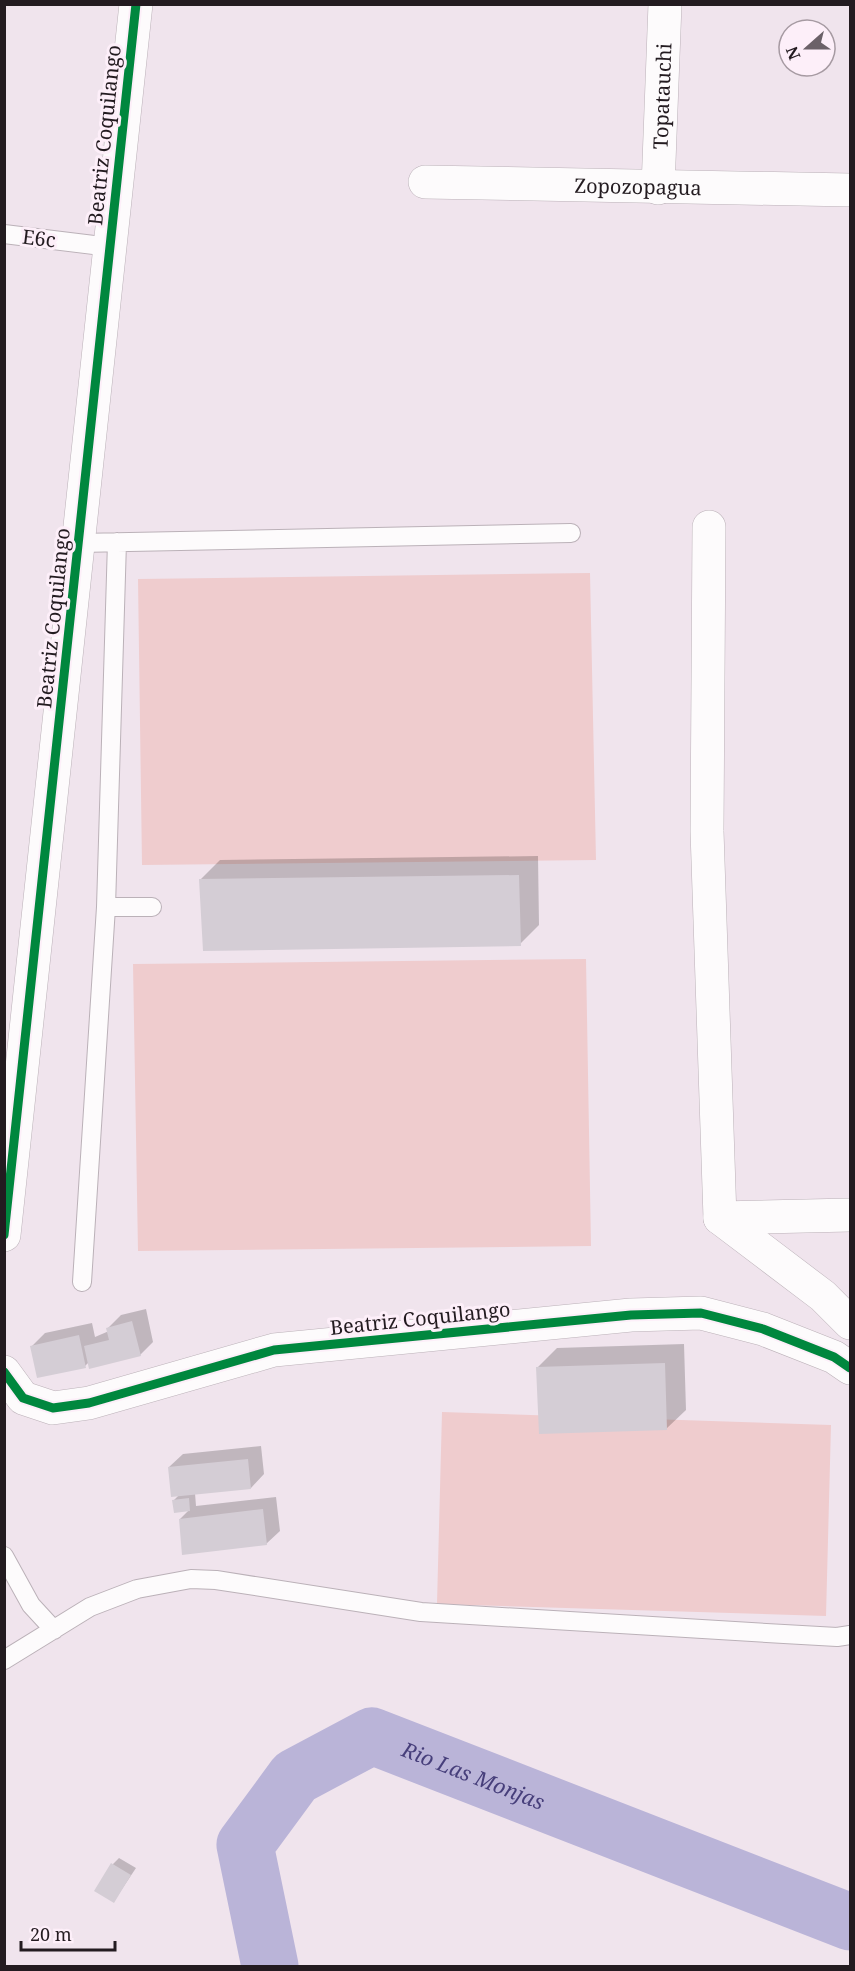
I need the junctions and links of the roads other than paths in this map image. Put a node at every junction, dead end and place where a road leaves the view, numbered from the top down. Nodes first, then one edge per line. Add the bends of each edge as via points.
1 (136, 4) edge
2 (665, 4) edge
3 (425, 182) dead end
4 (658, 188) junction
5 (850, 190) edge
6 (4, 234) edge
7 (110, 247) junction
8 (709, 527) dead end
9 (571, 533) dead end
10 (117, 542) junction
11 (79, 543) junction
12 (105, 907) junction
13 (152, 907) dead end
14 (850, 1215) edge
15 (720, 1218) junction
16 (4, 1235) edge
17 (81, 1282) dead end
18 (850, 1323) edge
19 (850, 1368) edge
20 (4, 1371) edge
21 (4, 1556) edge
22 (54, 1630) junction
23 (850, 1635) edge
24 (4, 1660) edge

1 - 7 street, Beatriz Coquilango
2 - 4 street, Topatauchi
3 - 4 street, Zopozopagua
4 - 5 street, Zopozopagua
6 - 7 lane, E6c
7 - 11 street, Beatriz Coquilango
8 - 15 street via 708,831
9 - 10 lane
10 - 11 lane
10 - 12 lane
11 - 16 street, Beatriz Coquilango
12 - 13 lane
12 - 17 lane
14 - 15 street
15 - 18 street via 823,1296
19 - 20 street, Beatriz Coquilango via 834,1357 763,1329 700,1313 631,1315 274,1350 89,1403 53,1408 23,1398
21 - 22 lane via 31,1605
22 - 23 lane via 90,1607 137,1589 199,1579 421,1612
22 - 24 lane

